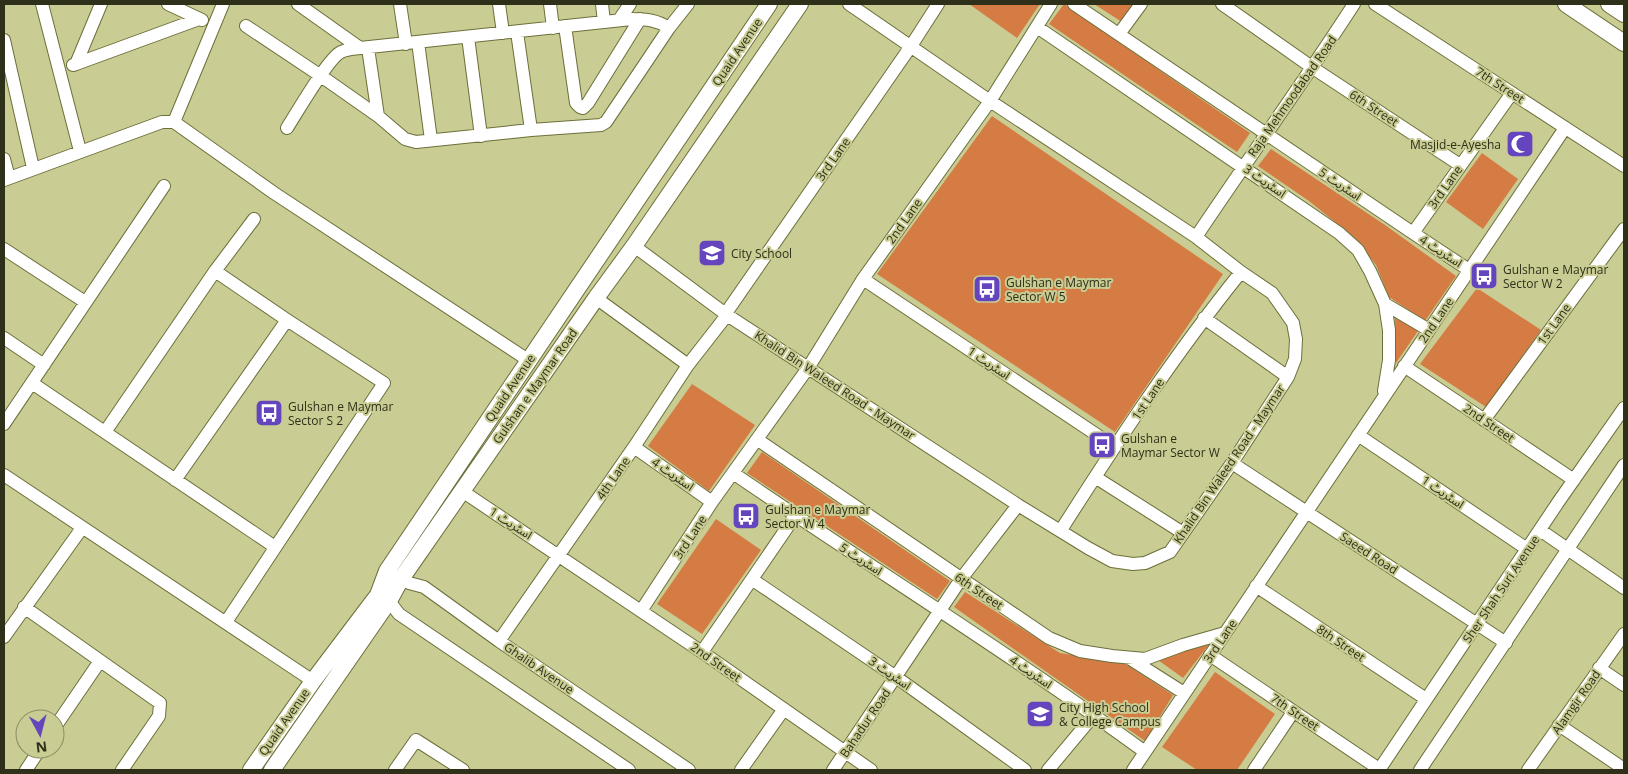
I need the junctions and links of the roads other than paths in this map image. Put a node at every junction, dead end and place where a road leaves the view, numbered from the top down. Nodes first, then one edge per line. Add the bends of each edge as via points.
1 (42, 4) edge
2 (101, 4) edge
3 (168, 4) edge
4 (223, 4) edge
5 (298, 4) edge
6 (400, 4) edge
7 (499, 4) edge
8 (550, 4) edge
9 (602, 4) edge
10 (630, 4) edge
11 (688, 4) edge
12 (768, 4) edge
13 (800, 4) edge
14 (849, 4) edge
15 (938, 4) edge
16 (1051, 4) edge
17 (1074, 4) edge
18 (1141, 4) edge
19 (1222, 4) edge
20 (1354, 4) edge
21 (1375, 4) edge
22 (1566, 4) edge
23 (1609, 4) edge
24 (1624, 14) edge
25 (199, 19) junction
26 (640, 19) junction
27 (619, 20) junction
28 (604, 22) junction
29 (214, 25) junction
30 (246, 26) dead end
31 (559, 27) junction
32 (1037, 27) junction
33 (669, 28) junction
34 (517, 32) junction
35 (503, 33) junction
36 (1119, 34) junction
37 (468, 37) junction
38 (4, 40) edge
39 (412, 43) junction
40 (1624, 44) edge
41 (911, 46) junction
42 (364, 48) junction
43 (76, 64) junction
44 (1313, 68) junction
45 (59, 71) junction
46 (321, 76) junction
47 (1512, 93) junction
48 (990, 101) junction
49 (378, 116) junction
50 (174, 122) junction
51 (287, 128) dead end
52 (1565, 128) junction
53 (530, 130) junction
54 (1266, 134) junction
55 (481, 136) junction
56 (431, 140) junction
57 (80, 151) junction
58 (4, 159) edge
59 (1460, 165) junction
60 (1243, 166) junction
61 (1624, 166) edge
62 (33, 168) junction
63 (6, 179) edge
64 (164, 186) dead end
65 (254, 219) dead end
66 (1624, 228) edge
67 (1413, 233) junction
68 (1196, 237) junction
69 (634, 246) junction
70 (4, 249) edge
71 (1469, 270) junction
72 (216, 272) junction
73 (1241, 272) junction
74 (863, 279) junction
75 (596, 298) junction
76 (85, 302) junction
77 (1385, 304) junction
78 (727, 314) junction
79 (1204, 318) junction
80 (287, 320) junction
81 (1429, 330) junction
82 (4, 338) edge
83 (528, 360) junction
84 (44, 364) junction
85 (688, 365) junction
86 (1404, 366) junction
87 (808, 368) junction
88 (1288, 376) junction
89 (32, 383) junction
90 (1381, 401) junction
91 (1624, 408) edge
92 (1484, 420) junction
93 (5, 422) edge
94 (105, 432) junction
95 (1358, 435) junction
96 (758, 440) junction
97 (634, 447) junction
98 (1115, 447) junction
99 (1232, 462) junction
100 (1623, 471) edge
101 (733, 473) junction
102 (4, 475) edge
103 (1095, 477) junction
104 (175, 480) junction
105 (1574, 480) junction
106 (462, 491) junction
107 (712, 502) junction
108 (1018, 505) junction
109 (1307, 512) junction
110 (795, 516) junction
111 (82, 528) junction
112 (1061, 530) junction
113 (1540, 530) junction
114 (1183, 533) junction
115 (275, 548) junction
116 (1527, 549) junction
117 (1568, 550) junction
118 (560, 555) junction
119 (394, 575) junction
120 (961, 579) junction
121 (752, 580) junction
122 (1256, 586) junction
123 (1624, 588) edge
124 (384, 598) junction
125 (24, 607) junction
126 (940, 610) junction
127 (641, 611) junction
128 (226, 622) junction
129 (1477, 624) junction
130 (1225, 633) junction
131 (1624, 634) edge
132 (4, 637) edge
133 (499, 641) junction
134 (1506, 643) junction
135 (702, 652) junction
136 (1210, 655) junction
137 (1128, 658) junction
138 (100, 661) junction
139 (1599, 668) junction
140 (896, 677) junction
141 (313, 680) junction
142 (1624, 685) edge
143 (1184, 693) junction
144 (1426, 699) junction
145 (784, 709) junction
146 (65, 712) edge
147 (1293, 712) junction
148 (1094, 715) junction
149 (1559, 725) junction
150 (845, 752) junction
151 (1145, 752) junction
152 (33, 759) edge
153 (1624, 769) edge
154 (26, 770) edge
155 (122, 770) edge
156 (251, 770) edge
157 (272, 770) edge
158 (395, 770) edge
159 (462, 770) edge
160 (628, 770) edge
161 (689, 770) edge
162 (741, 770) edge
163 (833, 770) edge
164 (871, 770) edge
165 (1025, 770) edge
166 (1048, 770) edge
167 (1132, 770) edge
168 (1254, 770) edge
169 (1379, 770) edge
170 (1420, 770) edge
171 (1528, 770) edge

1 - 45 street
2 - 43 street
3 - 25 street
4 - 29 street
5 - 42 street
6 - 39 street
7 - 35 street
8 - 31 street
9 - 28 street
10 - 27 street
11 - 33 street
12 - 83 main road, Quaid Avenue
13 - 69 main road, Gulshan e Maymar Road
14 - 41 street, Khalid Bin Waleed Road - Maymar
15 - 41 street, 3rd Lane
16 - 32 street, 2nd Lane
17 - 36 street
18 - 36 street
19 - 44 street
20 - 44 street, Raja Mehmoodabad Road
21 - 47 street, 7th Street
22 - 40 main road
23 - 24 main road
25 - 29 street
25 - 43 street
26 - 27 street
26 - 31 street via 583,108 576,103
26 - 33 street via 655,20
27 - 28 street
28 - 31 street
29 - 50 street
30 - 46 street
31 - 34 street
32 - 48 street, 2nd Lane
32 - 60 street, اسٹریٹ 3
33 - 53 street via 606,122 596,126
34 - 35 street
34 - 53 street
35 - 37 street
36 - 54 street
37 - 39 street
37 - 55 street
38 - 62 street
39 - 42 street
39 - 56 street
41 - 48 street, Khalid Bin Waleed Road - Maymar
41 - 78 street, 3rd Lane
42 - 46 street via 336,55
42 - 49 street
43 - 45 street
44 - 54 street, Raja Mehmoodabad Road
44 - 59 street, 6th Street
45 - 57 street
46 - 49 street
46 - 51 street
47 - 52 street, 7th Street
47 - 59 street, 3rd Lane
48 - 68 street, Khalid Bin Waleed Road - Maymar
48 - 74 street, 2nd Lane
49 - 56 street via 405,139 416,142
50 - 57 street via 162,122
50 - 83 street via 274,193
52 - 61 street, 7th Street
52 - 71 street, 2nd Lane
53 - 55 street
54 - 60 street, Raja Mehmoodabad Road
54 - 67 street, اسٹریٹ 5
55 - 56 street
57 - 62 street
58 - 63 street
59 - 67 street, 3rd Lane
60 - 68 street, Raja Mehmoodabad Road
60 - 77 street, اسٹریٹ 3 via 1339,233 1358,250
62 - 63 street
64 - 76 street
65 - 72 street
66 - 92 street, 1st Lane
67 - 71 street, اسٹریٹ 4
68 - 73 street, Khalid Bin Waleed Road - Maymar
69 - 75 main road, Gulshan e Maymar Road
69 - 78 street, Khalid Bin Waleed Road - Maymar
70 - 76 street
71 - 81 street, 2nd Lane
72 - 80 street
72 - 94 street
73 - 79 street, 1st Lane
73 - 88 street, Khalid Bin Waleed Road - Maymar via 1272,293 1293,323 1295,360
74 - 87 street, 2nd Lane
74 - 98 street, اسٹریٹ 1
75 - 85 street
75 - 106 main road, Gulshan e Maymar Road
76 - 84 street
77 - 81 street
77 - 90 street, اسٹریٹ 3 via 1389,330 1388,360
78 - 85 street, 4th Lane
78 - 87 street, Khalid Bin Waleed Road - Maymar
79 - 88 street
79 - 98 street, 1st Lane
80 - 104 street
80 - 115 street via 384,383
81 - 86 street, 2nd Lane
82 - 84 street
83 - 119 main road, Quaid Avenue
84 - 89 street
85 - 97 street, 4th Lane
86 - 90 street, 2nd Lane
86 - 92 street, 2nd Street
87 - 96 street, 2nd Lane
87 - 108 street, Khalid Bin Waleed Road - Maymar
88 - 99 street, Khalid Bin Waleed Road - Maymar
89 - 93 street
89 - 94 street
90 - 95 street, 2nd Lane
91 - 105 street, Sher Shah Suri Avenue
92 - 105 street, 2nd Street
94 - 104 street
95 - 109 street, 2nd Lane
95 - 116 street, اسٹریٹ 1
96 - 101 street, 3rd Lane
96 - 120 street, 6th Street
97 - 107 street, اسٹریٹ 4
97 - 118 street, 4th Lane
98 - 103 street, 1st Lane
99 - 109 street, Saeed Road
99 - 114 street, Khalid Bin Waleed Road - Maymar
100 - 117 street
101 - 107 street, 3rd Lane
101 - 110 street, اسٹریٹ 5
102 - 111 street
103 - 112 street, 1st Lane
103 - 114 street
104 - 115 street
105 - 113 street, Sher Shah Suri Avenue
106 - 118 street, اسٹریٹ 1
106 - 119 main road, Gulshan e Maymar Road
107 - 127 street, 3rd Lane
108 - 112 street, Khalid Bin Waleed Road - Maymar
108 - 120 street, Bahadur Road
109 - 122 street, 3rd Lane
109 - 129 street, Saeed Road
110 - 121 street
110 - 126 street, اسٹریٹ 5
111 - 125 street
111 - 128 street
112 - 114 street, Khalid Bin Waleed Road - Maymar via 1112,561 1133,564 1145,563 1170,552
113 - 116 street, Sher Shah Suri Avenue
113 - 117 street
115 - 128 street
116 - 129 street, Sher Shah Suri Avenue
117 - 123 street
117 - 134 street
118 - 127 street, 2nd Street
118 - 133 street, 4th Lane
119 - 124 main road, Quaid Avenue
119 - 133 street, Ghalib Avenue via 424,587
120 - 126 street, Bahadur Road
120 - 137 street, 6th Street via 1048,638 1080,651
121 - 135 street
121 - 140 street, اسٹریٹ 3
122 - 130 street, 3rd Lane
122 - 144 street, 8th Street
124 - 141 main road, Quaid Avenue
124 - 157 main road
124 - 160 street via 399,614
125 - 132 street
125 - 138 street
126 - 140 street, Bahadur Road
126 - 148 street, اسٹریٹ 4
127 - 135 street, 2nd Street
128 - 141 street
129 - 134 street, Saeed Road
129 - 144 street, Sher Shah Suri Avenue
130 - 136 street, 3rd Lane
130 - 137 street, 6th Street via 1145,659
131 - 139 street, Alamgir Road
133 - 161 street, Ghalib Avenue
134 - 170 street
135 - 145 street, 2nd Street
136 - 143 street, 3rd Lane
136 - 147 street, 7th Street
137 - 143 street
138 - 146 street
138 - 155 street via 160,703 159,716
139 - 142 street
139 - 149 street, Alamgir Road
140 - 150 street, Bahadur Road
140 - 165 street, اسٹریٹ 3
141 - 156 main road, Quaid Avenue
143 - 151 street, 3rd Lane
144 - 169 street, Sher Shah Suri Avenue
145 - 150 street, 2nd Street
145 - 162 street
147 - 168 street
147 - 169 street, 7th Street
148 - 151 street, اسٹریٹ 4
148 - 166 street
149 - 153 street
149 - 171 street, Alamgir Road
150 - 163 street, Bahadur Road
150 - 164 street, 2nd Street
151 - 167 street, 3rd Lane
152 - 154 street
158 - 159 street via 416,740

